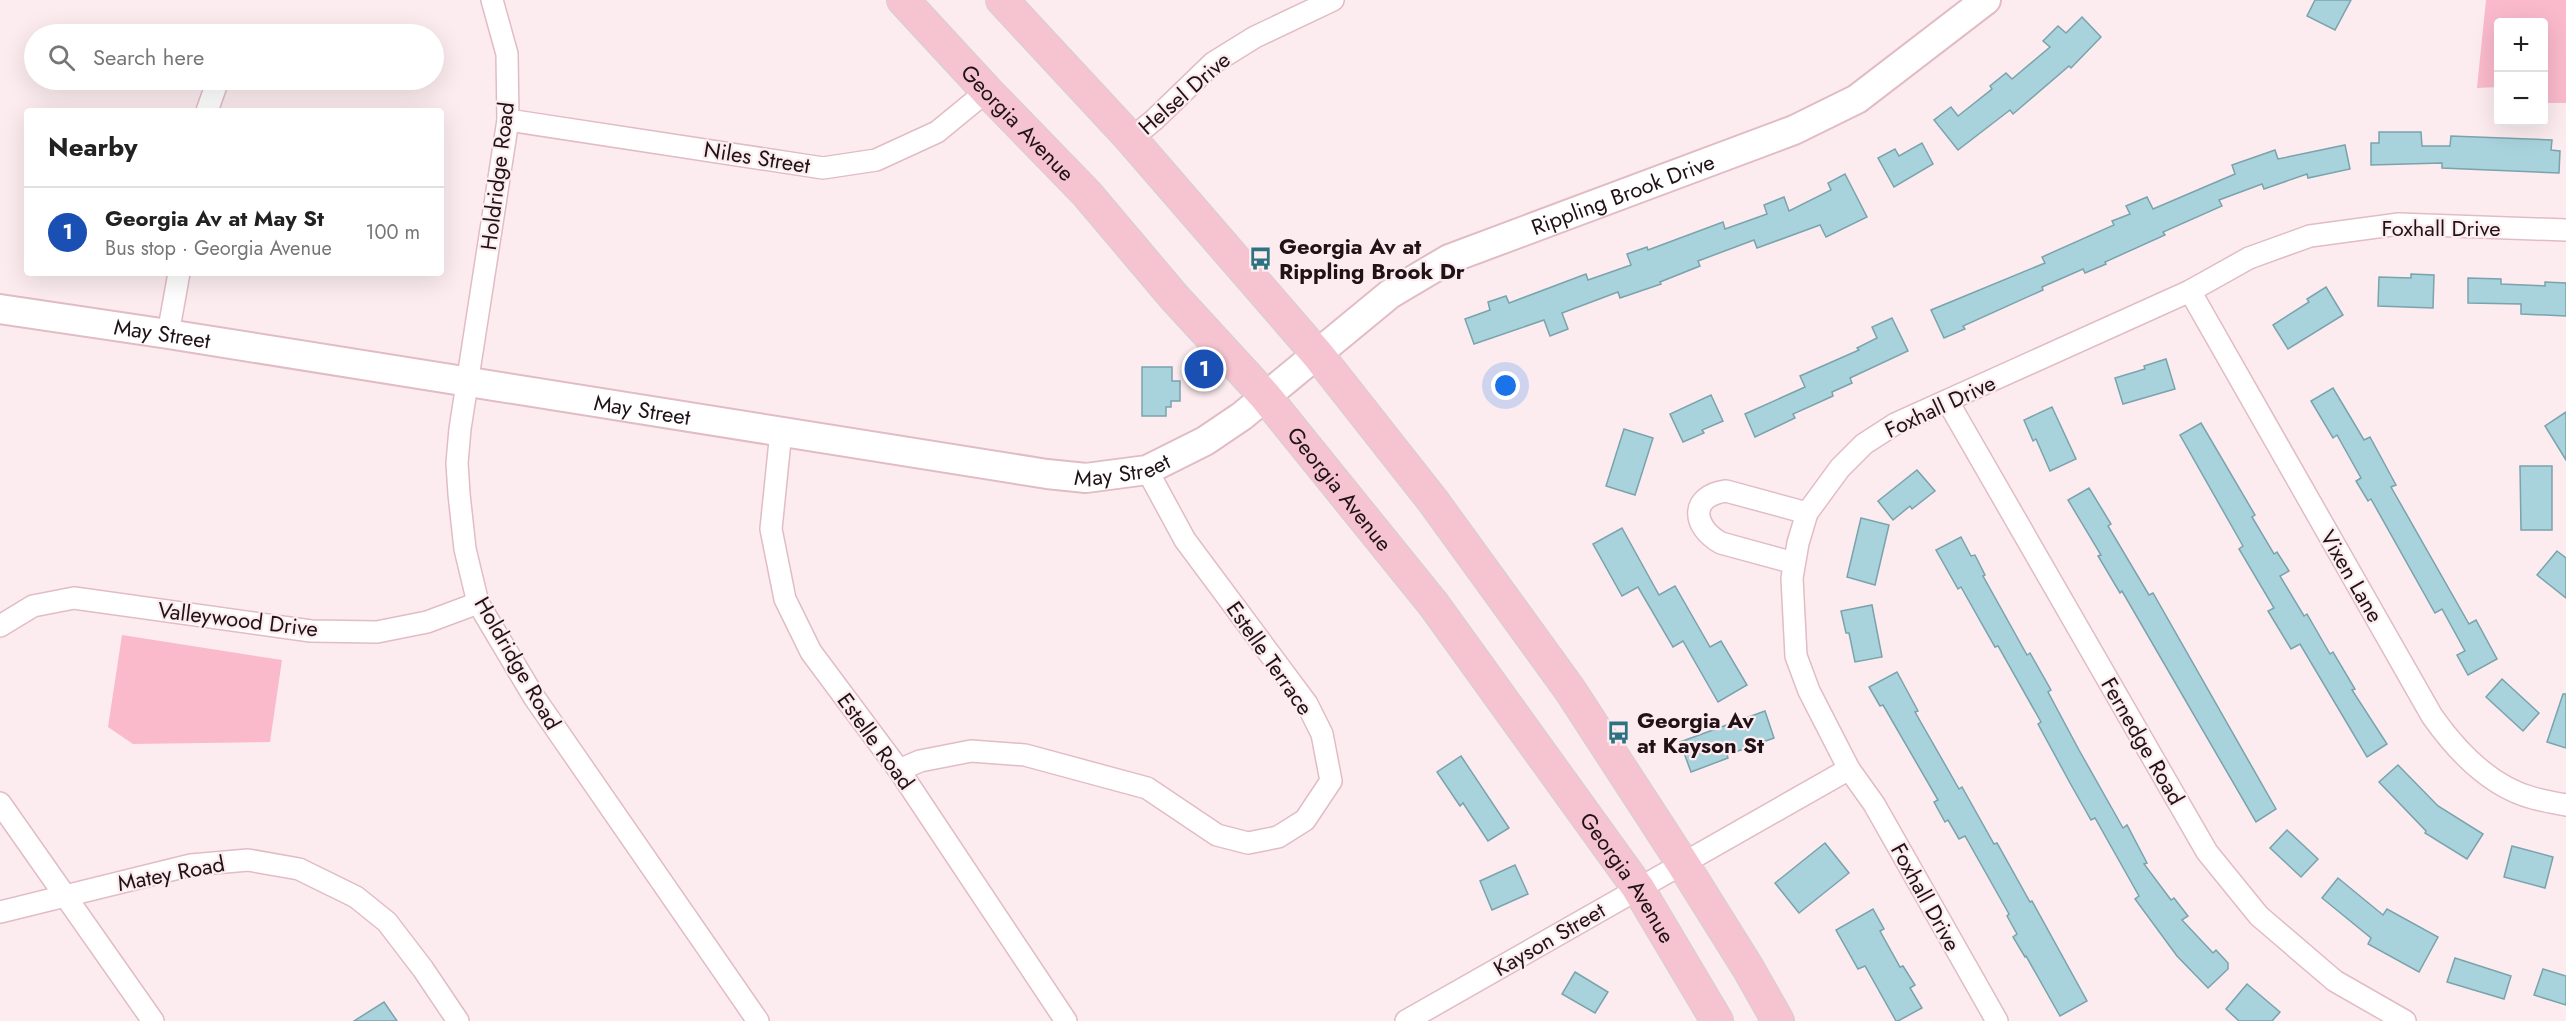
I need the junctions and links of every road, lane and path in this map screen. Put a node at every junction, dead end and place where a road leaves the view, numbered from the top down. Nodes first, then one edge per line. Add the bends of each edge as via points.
1 (492, 0) edge
2 (903, 0) edge
3 (1002, 0) edge
4 (1333, 0) edge
5 (1986, 0) edge
6 (214, 90) edge
7 (987, 92) junction
8 (208, 108) edge
9 (508, 120) junction
10 (1131, 139) junction
11 (2566, 230) edge
12 (178, 276) edge
13 (2190, 291) junction
14 (0, 309) edge
15 (168, 334) junction
16 (1318, 355) junction
17 (469, 382) junction
18 (1265, 396) junction
19 (1948, 402) junction
20 (781, 431) junction
21 (1147, 470) junction
22 (1808, 513) junction
23 (1794, 563) junction
24 (478, 603) junction
25 (0, 626) edge
26 (1849, 769) junction
27 (899, 770) junction
28 (0, 803) edge
29 (2566, 805) edge
30 (1683, 864) junction
31 (1638, 888) junction
32 (67, 896) junction
33 (0, 912) edge
34 (153, 1021) edge
35 (458, 1021) edge
36 (758, 1021) edge
37 (1066, 1021) edge
38 (1406, 1021) edge
39 (1717, 1021) edge
40 (1778, 1021) edge
41 (1997, 1021) edge
42 (2404, 1021) edge

1 - 9 street, Holdridge Road via 507,54
2 - 7 main road, Georgia Avenue
3 - 10 main road
4 - 10 street, Helsel Drive via 1255,37 1213,63
5 - 16 street, Rippling Brook Drive via 1857,99 1794,130 1449,259 1390,294
6 - 8 street
7 - 9 street, Niles Street via 937,132 917,142 876,160 823,168
7 - 18 main road, Georgia Avenue via 1087,194
9 - 17 street, Holdridge Road
10 - 16 main road
11 - 13 street, Foxhall Drive via 2400,224 2310,236 2249,258
12 - 15 street
13 - 19 street, Foxhall Drive
13 - 29 street, Vixen Lane via 2432,716 2453,745 2495,780 2531,798
14 - 15 street, May Street
15 - 17 street, May Street
16 - 18 street, Rippling Brook Drive
16 - 30 main road via 1433,501 1570,690
17 - 20 street, May Street
17 - 24 street, Holdridge Road via 457,463 465,549
18 - 21 street, May Street via 1205,441
18 - 31 main road, Georgia Avenue via 1434,605
19 - 22 street, Foxhall Drive via 1895,424 1864,444 1840,468
19 - 42 street, Fernedge Road via 2207,852 2259,916 2335,981
20 - 21 street, May Street via 1047,474 1086,478
20 - 27 street, Estelle Road via 771,529 785,599 811,652
21 - 27 street, Estelle Terrace via 1185,540 1306,704 1322,734 1331,781 1305,820 1278,837 1248,843 1217,835 1146,788 1025,755 971,751 920,761
22 - 23 street, Foxhall Drive
22 - 23 street via 1726,491 1712,493 1701,501 1698,511 1710,537 1721,543
23 - 26 street, Foxhall Drive via 1796,656 1809,691
24 - 25 street, Valleywood Drive via 427,622 377,632 311,631 75,598 33,606
24 - 36 street, Holdridge Road via 534,697
26 - 30 street, Kayson Street
26 - 41 street, Foxhall Drive via 1874,804
27 - 37 street, Estelle Road
28 - 32 street
30 - 31 street, Kayson Street
30 - 40 main road
31 - 38 street, Kayson Street
31 - 39 main road, Georgia Avenue
32 - 33 street, Matey Road
32 - 34 street
32 - 35 street, Matey Road via 190,865 248,860 299,869 356,897 387,922

